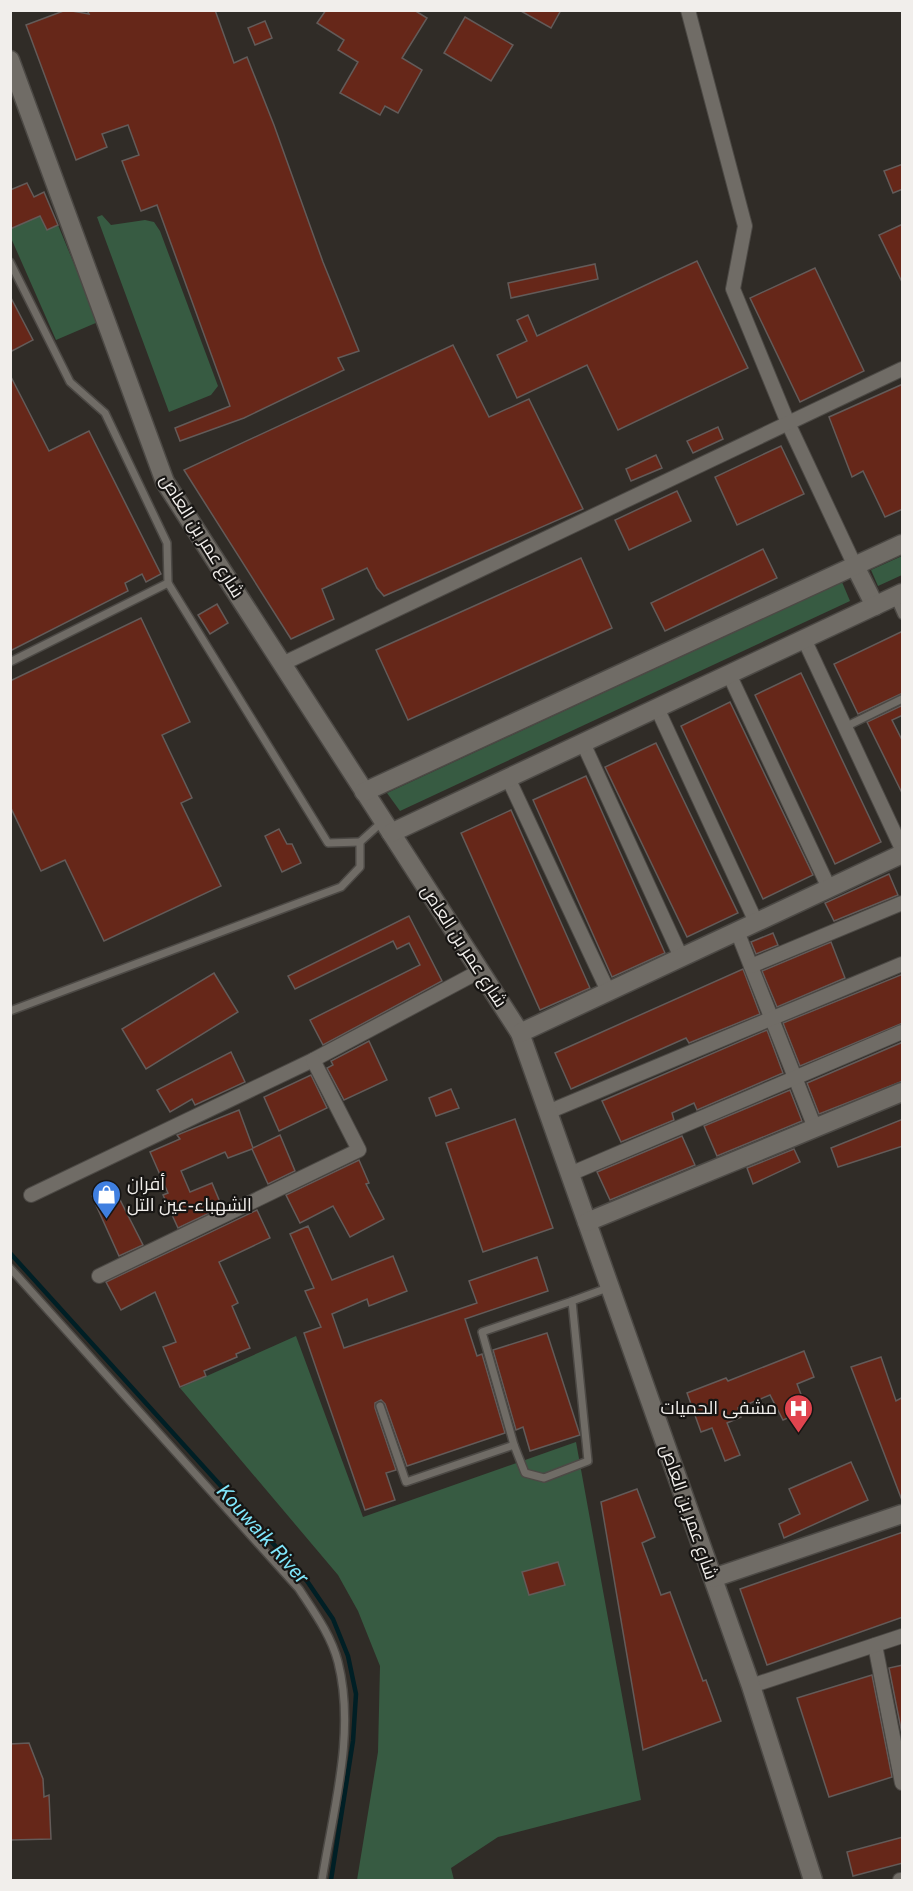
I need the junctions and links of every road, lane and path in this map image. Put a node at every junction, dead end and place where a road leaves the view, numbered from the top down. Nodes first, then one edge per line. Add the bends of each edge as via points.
1 (688, 10) edge
2 (10, 60) edge
3 (10, 262) edge
4 (903, 369) edge
5 (788, 423) junction
6 (903, 544) edge
7 (855, 566) junction
8 (168, 583) junction
9 (898, 595) edge
10 (875, 606) junction
11 (903, 615) edge
12 (804, 639) junction
13 (10, 662) edge
14 (282, 664) junction
15 (729, 674) junction
16 (903, 699) edge
17 (657, 708) junction
18 (845, 727) junction
19 (583, 743) junction
20 (508, 778) junction
21 (364, 792) junction
22 (387, 827) junction
23 (360, 842) junction
24 (903, 849) edge
25 (903, 854) edge
26 (829, 888) junction
27 (903, 903) edge
28 (756, 922) junction
29 (737, 931) junction
30 (681, 957) junction
31 (903, 964) edge
32 (751, 966) junction
33 (480, 971) junction
34 (608, 992) junction
35 (10, 1011) edge
36 (772, 1019) junction
37 (903, 1032) edge
38 (520, 1033) junction
39 (313, 1060) junction
40 (795, 1078) junction
41 (903, 1092) edge
42 (548, 1113) junction
43 (815, 1128) junction
44 (570, 1174) junction
45 (31, 1195) dead end
46 (587, 1222) junction
47 (10, 1268) edge
48 (99, 1276) dead end
49 (610, 1287) junction
50 (572, 1301) junction
51 (380, 1406) dead end
52 (514, 1445) junction
53 (903, 1514) edge
54 (712, 1578) junction
55 (903, 1636) edge
56 (875, 1645) junction
57 (751, 1686) junction
58 (903, 1783) edge
59 (322, 1881) edge
60 (813, 1881) edge

1 - 5 street via 745,226 733,289
2 - 14 street, شارع عمر بن العاص via 165,482
3 - 8 lane via 70,382 105,413 167,543
4 - 5 street
5 - 7 street
5 - 14 street
6 - 7 street
7 - 10 street
7 - 21 street
8 - 13 lane
8 - 23 lane via 328,843
9 - 10 street
9 - 11 lane
10 - 12 street
12 - 15 street
12 - 18 street
14 - 21 street, شارع عمر بن العاص
15 - 17 street
15 - 26 street
16 - 18 lane
17 - 19 street
17 - 28 street
18 - 24 street
19 - 20 street
19 - 30 street
20 - 22 street
20 - 34 street
21 - 22 street, شارع عمر بن العاص
22 - 23 lane
22 - 33 street, شارع عمر بن العاص
23 - 35 lane via 360,867 341,887
25 - 26 street
26 - 28 street
27 - 32 street
28 - 29 street
29 - 30 street
29 - 32 street
30 - 34 street
31 - 36 street
32 - 36 street
33 - 38 street, شارع عمر بن العاص
33 - 39 street
34 - 38 street
36 - 40 street
36 - 42 street
37 - 40 street
38 - 42 street, شارع عمر بن العاص
39 - 45 street
39 - 48 street via 359,1150
40 - 43 street
40 - 44 street
41 - 43 street
42 - 44 street, شارع عمر بن العاص
43 - 46 street
44 - 46 street, شارع عمر بن العاص
46 - 49 street, شارع عمر بن العاص
47 - 59 lane via 299,1589 323,1626 338,1660 345,1697 344,1741
49 - 50 lane
49 - 54 street, شارع عمر بن العاص
50 - 52 lane via 482,1332
50 - 52 lane via 588,1461 544,1478 525,1473
51 - 52 lane via 406,1482
53 - 54 street
54 - 57 street, شارع عمر بن العاص
55 - 56 street
56 - 57 street
56 - 58 street
57 - 60 street, شارع عمر بن العاص

